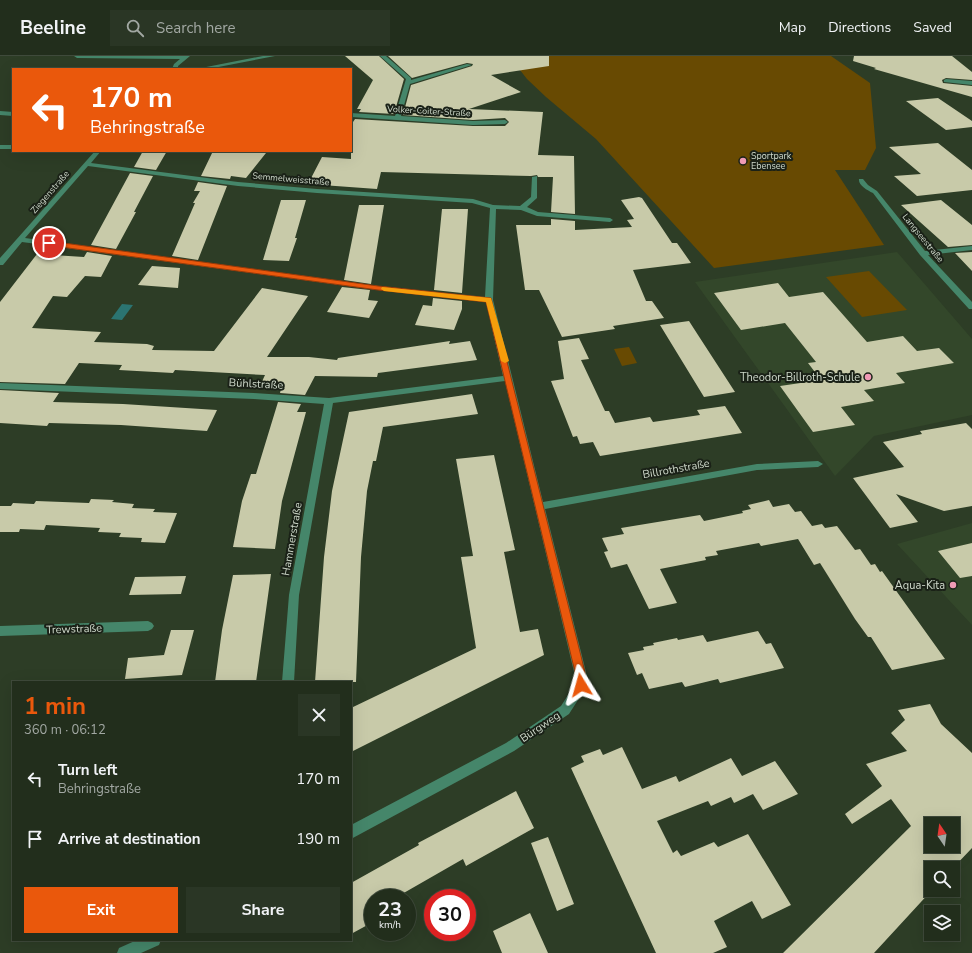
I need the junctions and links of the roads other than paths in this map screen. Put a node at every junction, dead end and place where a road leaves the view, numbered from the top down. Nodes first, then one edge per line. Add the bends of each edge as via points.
1 (77, 56) edge
2 (272, 56) edge
3 (383, 56) edge
4 (186, 57) edge
5 (468, 65) dead end
6 (175, 68) edge
7 (205, 68) edge
8 (946, 81) dead end
9 (408, 83) junction
10 (972, 83) edge
11 (0, 114) edge
12 (12, 114) edge
13 (352, 115) edge
14 (397, 119) junction
15 (505, 122) dead end
16 (0, 147) edge
17 (12, 147) edge
18 (97, 152) edge
19 (87, 164) junction
20 (535, 177) dead end
21 (862, 180) dead end
22 (493, 207) junction
23 (522, 208) junction
24 (610, 220) dead end
25 (21, 240) junction
26 (972, 248) edge
27 (923, 253) junction
28 (0, 263) edge
29 (489, 300) junction
30 (972, 307) edge
31 (509, 378) junction
32 (0, 386) edge
33 (329, 401) junction
34 (818, 464) dead end
35 (540, 506) junction
36 (148, 626) dead end
37 (0, 631) edge
38 (288, 681) edge
39 (352, 831) edge
40 (152, 941) edge
41 (124, 953) edge

1 - 4 street
2 - 7 street
3 - 9 street via 409,79
4 - 6 street
5 - 9 street
8 - 10 street
9 - 14 street
11 - 12 street
13 - 14 street, Volker-Coiter-Straße
14 - 15 street, Volker-Coiter-Straße
16 - 17 street
18 - 19 street, Ziegenstraße
19 - 22 street, Semmelweisstraße via 238,184 473,201
19 - 25 street, Ziegenstraße
20 - 23 street via 534,198
21 - 27 street, Langseestraße via 875,192
22 - 23 street, Semmelweisstraße
22 - 29 street
23 - 24 street, Semmelweisstraße via 537,214
25 - 28 street, Ziegenstraße
25 - 29 street via 378,288
26 - 27 street
27 - 30 street, Langseestraße
29 - 31 street, Bürgweg
31 - 33 street, Bühlstraße
31 - 35 street, Bürgweg
32 - 33 street, Bühlstraße
33 - 38 street, Hammerstraße via 294,594
34 - 35 street, Billrothstraße via 758,467
35 - 39 street, Bürgweg via 580,672 581,685 576,694 565,710 510,747
36 - 37 street, Trewstraße
40 - 41 street

